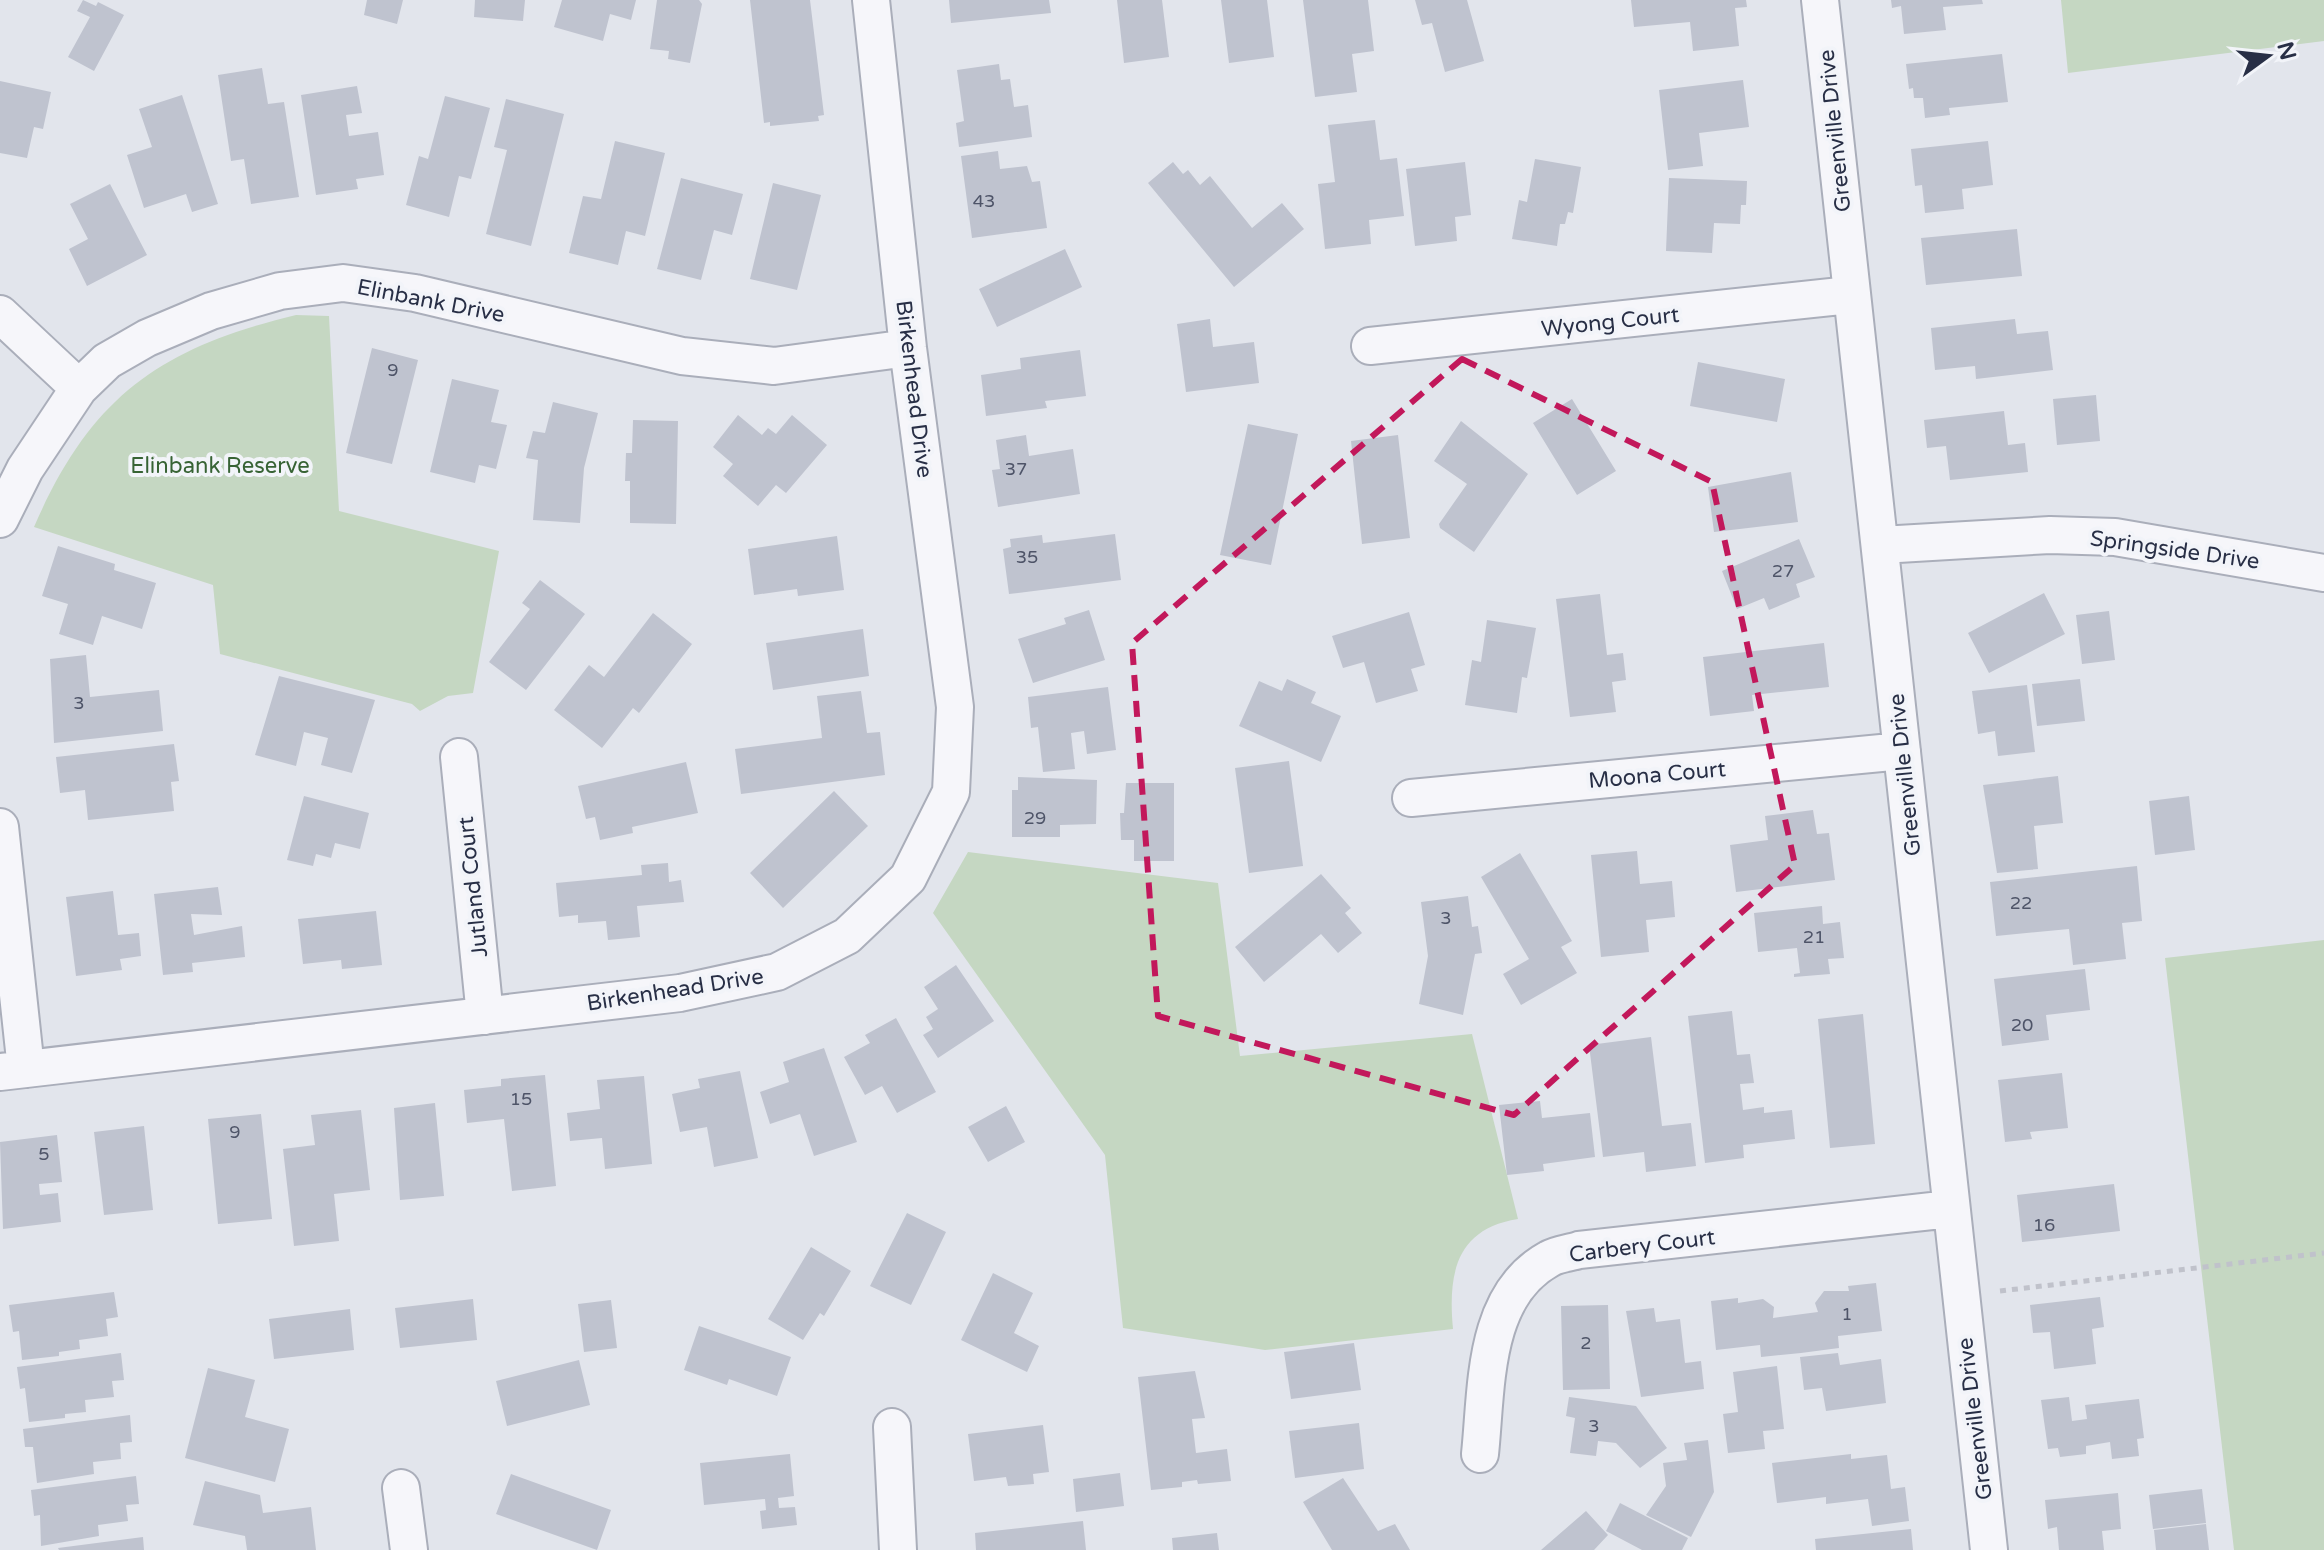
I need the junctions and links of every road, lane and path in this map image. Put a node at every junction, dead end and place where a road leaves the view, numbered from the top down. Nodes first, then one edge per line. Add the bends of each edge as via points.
1 (871, 0) edge
2 (1820, 0) edge
3 (1850, 295) junction
4 (0, 314) edge
5 (1370, 346) dead end
6 (908, 348) junction
7 (79, 388) junction
8 (0, 519) edge
9 (1881, 545) junction
10 (2324, 573) edge
11 (1902, 751) junction
12 (459, 757) dead end
13 (1411, 798) dead end
14 (0, 827) edge
15 (485, 1016) junction
16 (13, 1070) edge
17 (1950, 1209) junction
18 (2324, 1253) edge
19 (2000, 1291) dead end
20 (892, 1427) dead end
21 (1480, 1454) dead end
22 (401, 1488) dead end
23 (409, 1550) edge
24 (898, 1550) edge
25 (1989, 1550) edge

1 - 6 street, Birkenhead Drive
2 - 3 street, Greenville Drive
3 - 5 street, Wyong Court
3 - 9 street, Greenville Drive
4 - 7 street
6 - 7 street, Elinbank Drive via 774,366 682,356 415,293 343,283 280,291 211,311 120,353
6 - 15 street, Birkenhead Drive via 955,707 951,792 908,878 847,936 777,972 680,993
7 - 8 street, Elinbank Drive via 25,469
9 - 10 street, Springside Drive via 2050,535 2115,537
9 - 11 street, Greenville Drive
11 - 13 street, Moona Court
11 - 17 street, Greenville Drive
12 - 15 street, Jutland Court
14 - 16 street
15 - 16 street, Birkenhead Drive
17 - 21 street, Carbery Court via 1579,1250 1550,1258 1505,1304 1493,1336
17 - 25 street, Greenville Drive
18 - 19 path
20 - 24 street
22 - 23 street

